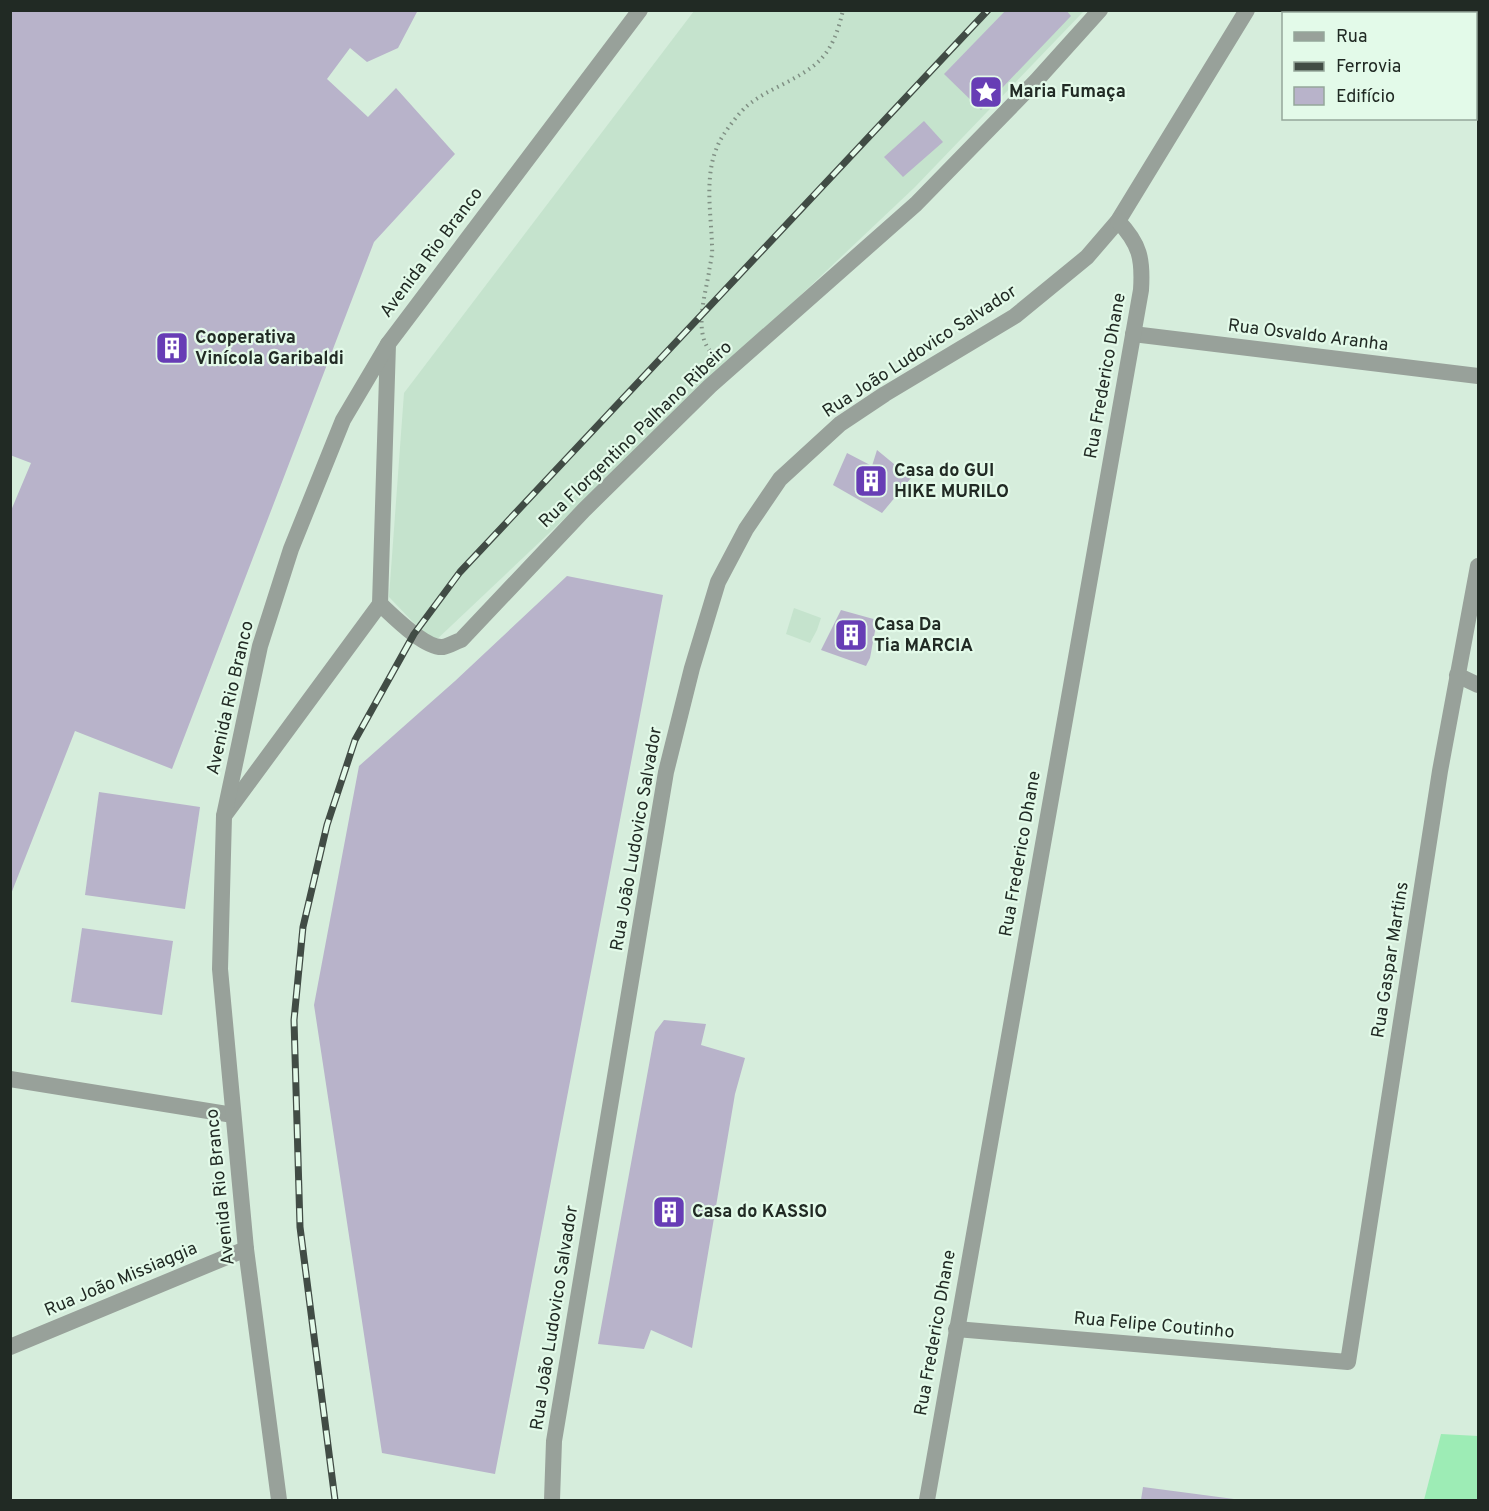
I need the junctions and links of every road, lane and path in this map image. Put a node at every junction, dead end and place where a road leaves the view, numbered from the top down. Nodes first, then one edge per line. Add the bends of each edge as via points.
1 (640, 10) edge
2 (843, 10) edge
3 (1100, 10) edge
4 (1247, 10) edge
5 (1118, 221) junction
6 (1133, 334) junction
7 (388, 344) junction
8 (718, 358) dead end
9 (1479, 376) edge
10 (1479, 566) edge
11 (380, 604) junction
12 (1457, 675) junction
13 (1479, 684) edge
14 (224, 816) junction
15 (10, 1079) edge
16 (233, 1115) junction
17 (246, 1250) junction
18 (956, 1329) junction
19 (10, 1347) edge
20 (1348, 1362) joint
21 (279, 1500) edge
22 (552, 1500) edge
23 (927, 1500) edge

1 - 7 street, Avenida Rio Branco
2 - 8 path via 835,37 821,59 748,106 723,135 711,168 713,248 702,314 706,346
3 - 11 street, Rua Florgentino Palhano Ribeiro via 916,204 710,386 584,510 461,640 441,647 430,644
4 - 5 street, Rua João Ludovico Salvador
5 - 6 street, Rua Frederico Dhane via 1136,243 1140,257 1141,290
5 - 22 street, Rua João Ludovico Salvador via 1088,257 1015,316 840,424 780,479 746,529 718,582 666,772 554,1441
6 - 9 street, Rua Osvaldo Aranha
6 - 18 street, Rua Frederico Dhane
7 - 11 street
7 - 14 street, Avenida Rio Branco via 343,420 291,549 260,646
10 - 12 street, Rua Gaspar Martins
11 - 14 street
12 - 13 street
12 - 20 street, Rua Gaspar Martins
14 - 16 street, Avenida Rio Branco via 220,969
15 - 16 street
16 - 17 street, Avenida Rio Branco
17 - 19 street, Rua João Missiaggia
17 - 21 street, Avenida Rio Branco
18 - 20 street, Rua Felipe Coutinho
18 - 23 street, Rua Frederico Dhane

